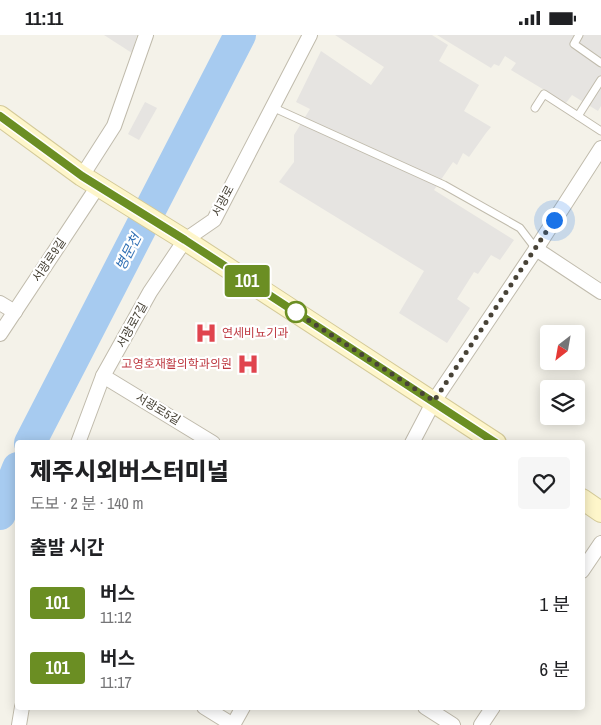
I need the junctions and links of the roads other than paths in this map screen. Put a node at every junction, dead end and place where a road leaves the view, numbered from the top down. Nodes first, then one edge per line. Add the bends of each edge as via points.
1 (146, 35) edge
2 (310, 35) edge
3 (579, 35) edge
4 (601, 63) edge
5 (601, 80) edge
6 (272, 107) junction
7 (535, 108) dead end
8 (0, 116) edge
9 (578, 116) junction
10 (601, 131) edge
11 (601, 148) edge
12 (90, 181) junction
13 (185, 240) junction
14 (536, 249) junction
15 (601, 292) edge
16 (0, 303) edge
17 (15, 311) junction
18 (0, 333) edge
19 (103, 376) junction
20 (434, 401) junction
21 (79, 440) edge
22 (208, 440) edge
23 (414, 440) edge
24 (492, 440) edge
25 (585, 501) edge
26 (601, 512) edge
27 (601, 543) edge
28 (585, 567) edge
29 (22, 710) edge
30 (209, 710) edge
31 (241, 710) edge
32 (430, 710) edge
33 (491, 710) edge
34 (19, 725) edge
35 (233, 725) edge
36 (452, 725) edge
37 (481, 725) edge

1 - 12 street, 서광로9길 via 114,126
2 - 6 street, 서광로
3 - 4 lane via 574,44
5 - 9 lane
6 - 13 street, 서광로 via 214,220
6 - 14 lane via 444,185 520,228
7 - 9 lane via 544,94
8 - 12 main road
9 - 10 lane
11 - 14 street
12 - 13 main road
12 - 17 street, 서광로9길
13 - 19 street, 서광로7길 via 150,291
13 - 20 main road
14 - 15 street
14 - 20 street
16 - 17 street
17 - 18 street, 서광로9길
19 - 21 street, 서광로7길
19 - 22 street, 서광로5길
20 - 23 street
20 - 24 main road
25 - 26 main road
27 - 28 street
29 - 34 street
30 - 35 street
31 - 35 street
32 - 36 street
33 - 37 street

